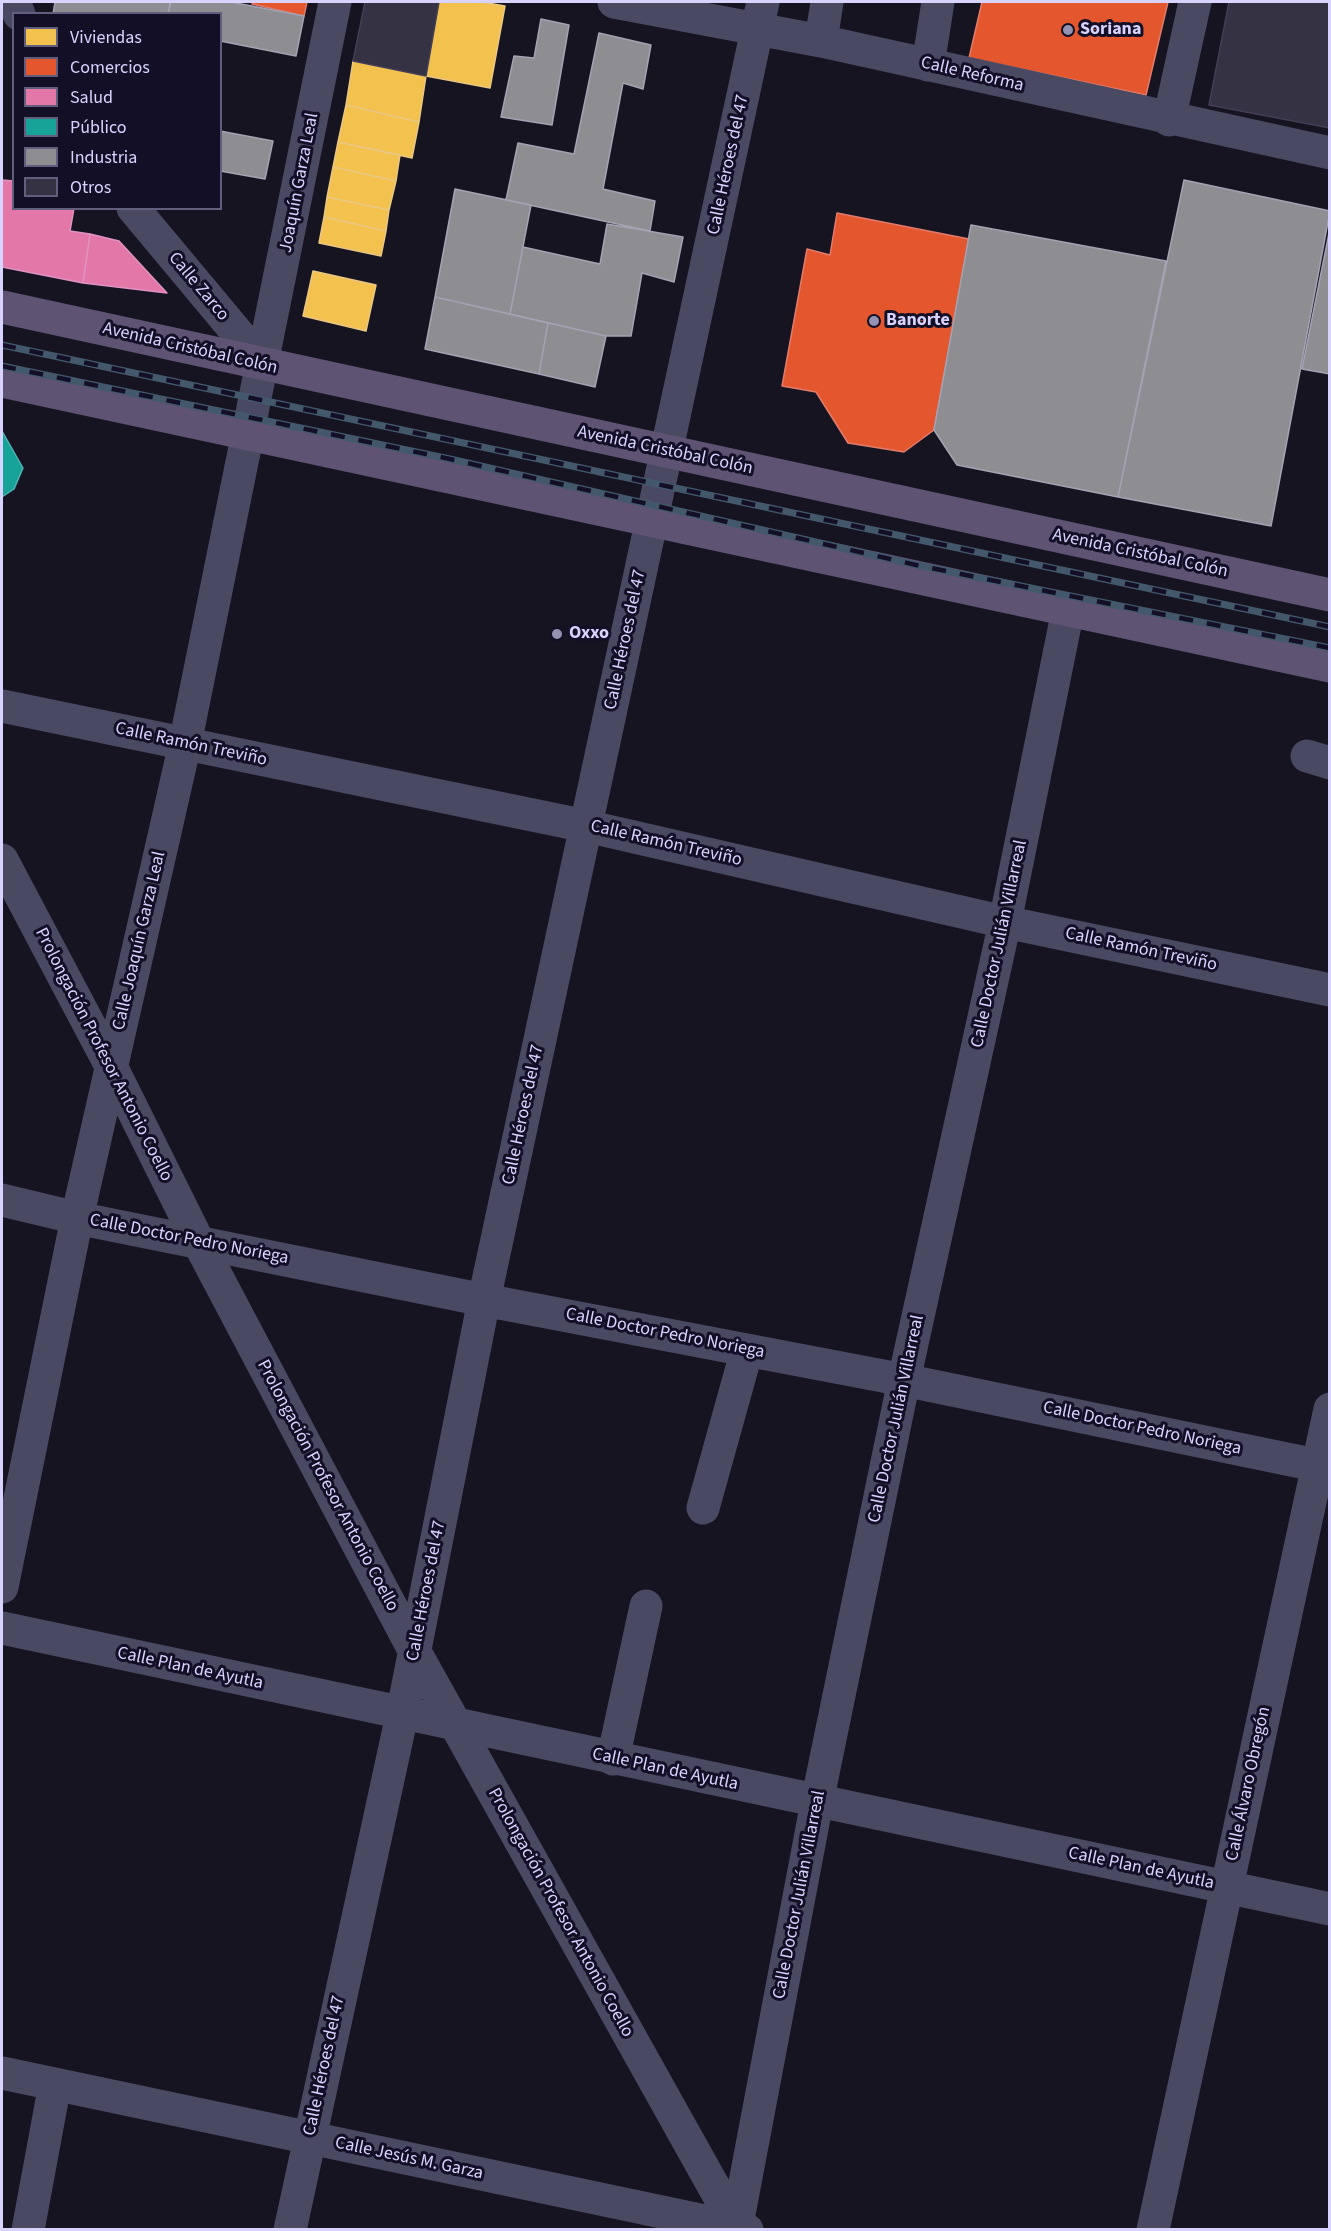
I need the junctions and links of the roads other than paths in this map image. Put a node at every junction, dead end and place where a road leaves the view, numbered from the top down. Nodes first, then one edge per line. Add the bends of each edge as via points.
1 (335, 2) edge
2 (614, 2) edge
3 (827, 2) edge
4 (938, 2) edge
5 (1195, 2) edge
6 (760, 15) edge
7 (821, 41) junction
8 (928, 64) junction
9 (1169, 120) junction
10 (1329, 153) edge
11 (135, 210) edge
12 (2, 307) edge
13 (264, 365) junction
14 (2, 381) edge
15 (249, 434) junction
16 (668, 452) junction
17 (651, 521) junction
18 (1329, 595) edge
19 (1068, 610) junction
20 (1329, 666) edge
21 (2, 706) edge
22 (184, 744) junction
23 (586, 826) junction
24 (2, 860) edge
25 (1005, 922) junction
26 (1329, 990) edge
27 (111, 1066) junction
28 (2, 1200) edge
29 (77, 1218) junction
30 (198, 1241) junction
31 (484, 1300) junction
32 (747, 1350) junction
33 (904, 1380) junction
34 (1329, 1409) edge
35 (1324, 1467) edge
36 (703, 1508) dead end
37 (2, 1587) edge
38 (646, 1606) dead end
39 (2, 1629) edge
40 (414, 1652) junction
41 (402, 1715) junction
42 (455, 1726) junction
43 (613, 1759) junction
44 (817, 1802) junction
45 (1227, 1887) junction
46 (1329, 1909) edge
47 (2, 2073) edge
48 (55, 2084) junction
49 (310, 2138) junction
50 (28, 2229) edge
51 (290, 2229) edge
52 (739, 2229) edge
53 (1153, 2229) edge

1 - 13 street, Joaquín Garza Leal
2 - 6 street, Calle Reforma
3 - 7 street
4 - 8 street
5 - 9 street
6 - 7 street, Calle Reforma
6 - 16 street, Calle Héroes del 47
7 - 8 street, Calle Reforma
8 - 9 street, Calle Reforma
9 - 10 street, Calle Reforma
11 - 13 street, Calle Zarco
12 - 13 main road, Avenida Cristóbal Colón
13 - 15 street, Calle Joaquín Garza Leal
13 - 16 main road, Avenida Cristóbal Colón
14 - 15 main road
15 - 17 main road
15 - 22 street, Calle Joaquín Garza Leal
16 - 17 street, Calle Héroes del 47
16 - 18 main road, Avenida Cristóbal Colón
17 - 19 main road
17 - 23 street, Calle Héroes del 47
19 - 20 main road
19 - 25 street, Calle Doctor Julián Villarreal
21 - 22 street, Calle Ramón Treviño
22 - 23 street, Calle Ramón Treviño
22 - 27 street, Calle Joaquín Garza Leal
23 - 25 street, Calle Ramón Treviño
23 - 31 street, Calle Héroes del 47
24 - 27 street, Prolongación Profesor Antonio Coello
25 - 26 street, Calle Ramón Treviño
25 - 33 street, Calle Doctor Julián Villarreal
27 - 29 street, Calle Joaquín Garza Leal
27 - 30 street, Prolongación Profesor Antonio Coello
28 - 29 street, Calle Doctor Pedro Noriega
29 - 30 street, Calle Doctor Pedro Noriega
29 - 37 street, Calle Joaquín Garza Leal
30 - 31 street, Calle Doctor Pedro Noriega
30 - 40 street, Prolongación Profesor Antonio Coello
31 - 32 street, Calle Doctor Pedro Noriega
31 - 40 street, Calle Héroes del 47
32 - 33 street, Calle Doctor Pedro Noriega
32 - 36 street
33 - 35 street, Calle Doctor Pedro Noriega
33 - 44 street, Calle Doctor Julián Villarreal
34 - 35 street, Calle Álvaro Obregón
35 - 45 street, Calle Álvaro Obregón
38 - 43 street
39 - 41 street, Calle Plan de Ayutla
40 - 41 street, Calle Héroes del 47
40 - 42 street, Prolongación Profesor Antonio Coello
41 - 42 street, Calle Plan de Ayutla
41 - 49 street, Calle Héroes del 47
42 - 43 street, Calle Plan de Ayutla
42 - 52 street, Prolongación Profesor Antonio Coello
43 - 44 street, Calle Plan de Ayutla
44 - 45 street, Calle Plan de Ayutla
44 - 52 street, Calle Doctor Julián Villarreal
45 - 46 street, Calle Plan de Ayutla
45 - 53 street, Calle Álvaro Obregón
47 - 48 street, Calle Jesús M. Garza
48 - 49 street, Calle Jesús M. Garza
48 - 50 street
49 - 51 street, Calle Héroes del 47
49 - 52 street, Calle Jesús M. Garza

